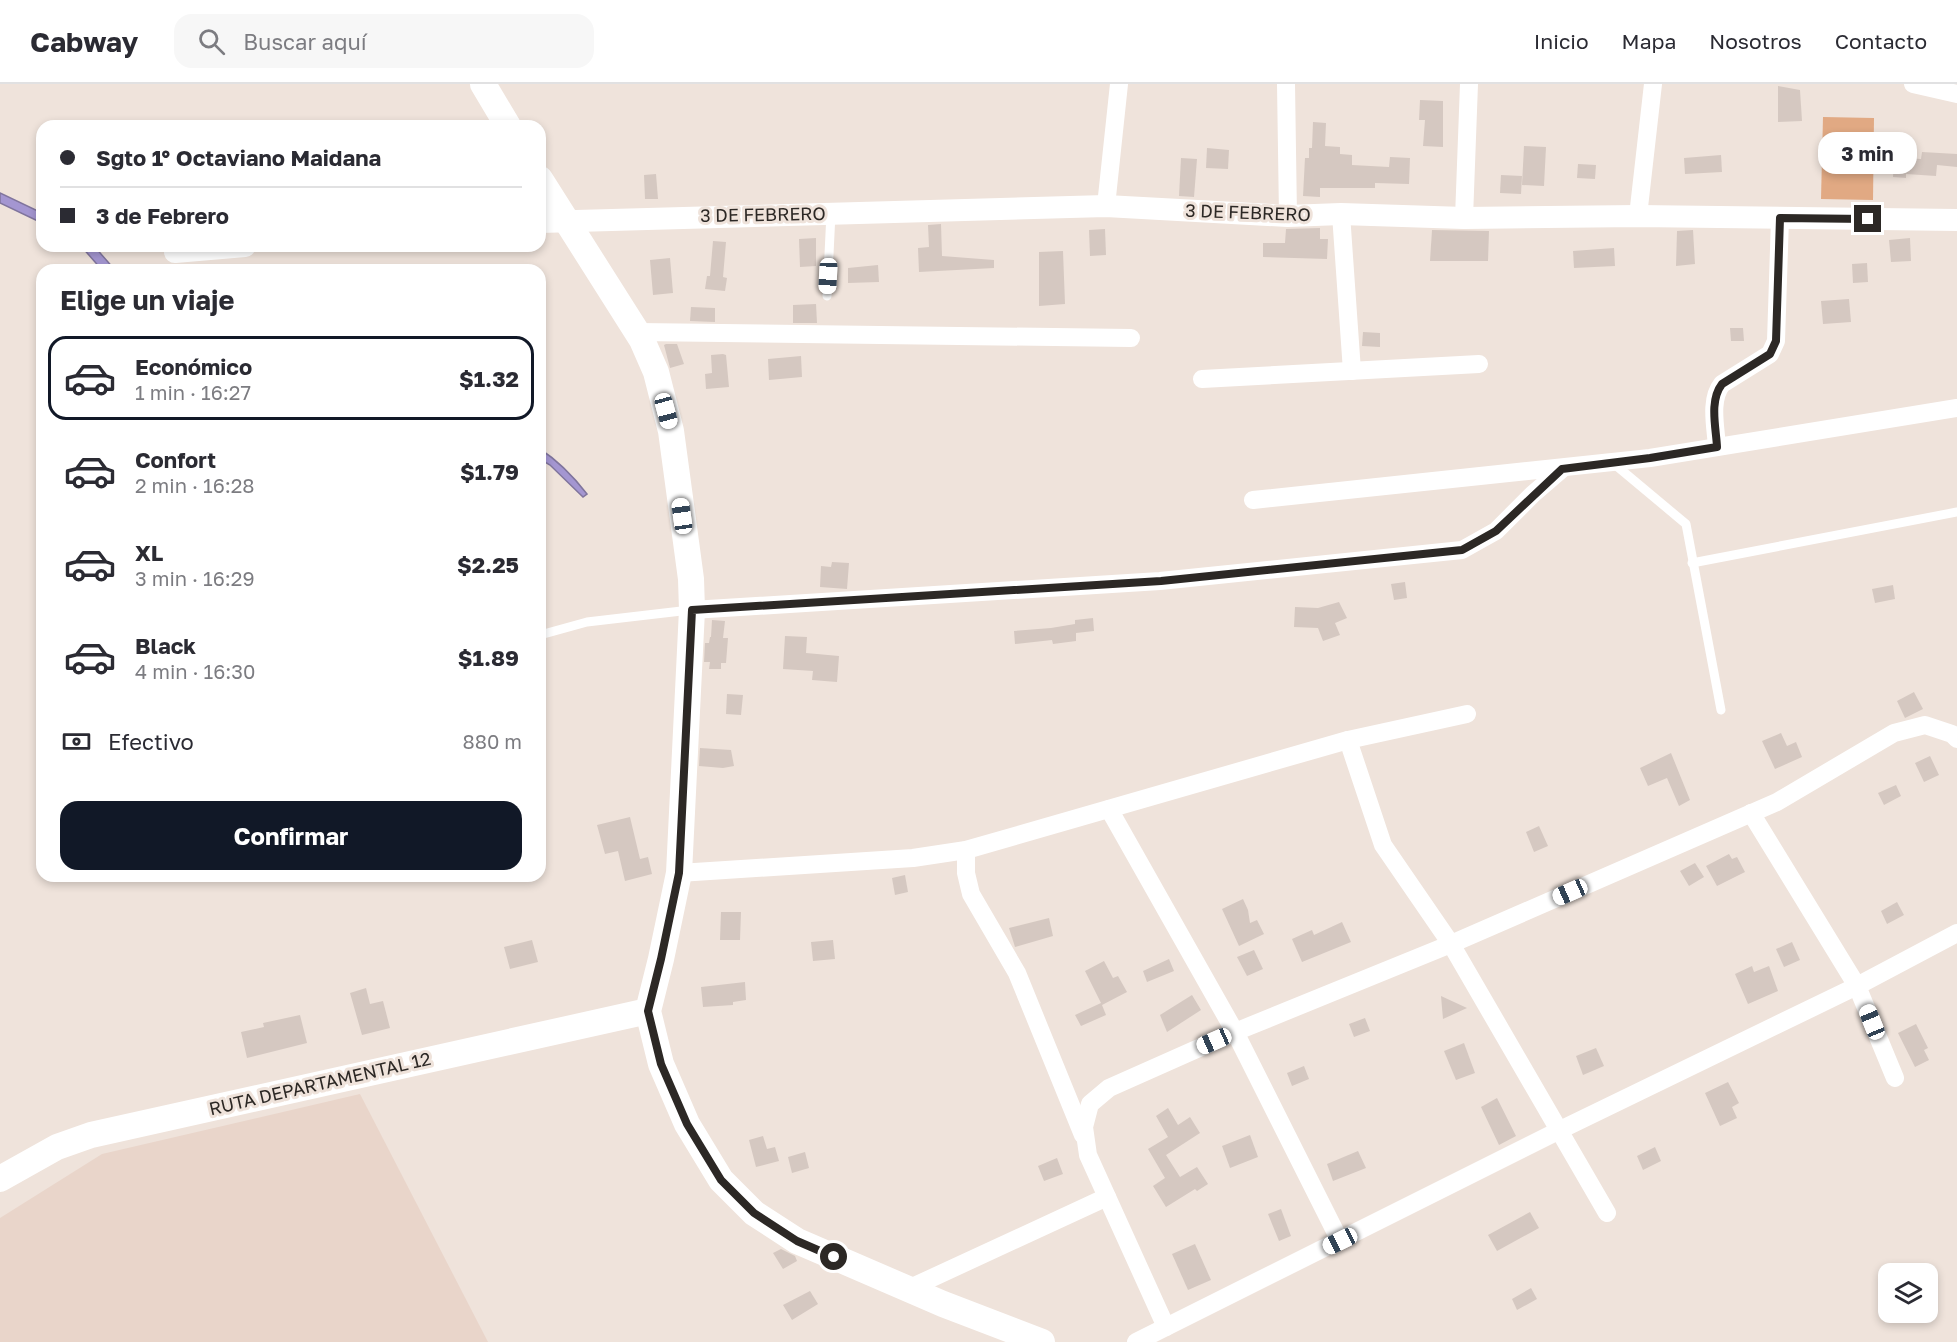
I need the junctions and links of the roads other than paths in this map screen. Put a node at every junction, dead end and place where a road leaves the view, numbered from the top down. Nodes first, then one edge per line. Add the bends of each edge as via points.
1 (483, 84) edge
2 (1119, 84) edge
3 (1286, 84) edge
4 (1468, 84) edge
5 (1653, 84) edge
6 (1913, 84) edge
7 (1957, 94) edge
8 (504, 120) edge
9 (546, 200) edge
10 (1106, 206) junction
11 (831, 213) junction
12 (1341, 214) junction
13 (1288, 216) junction
14 (1638, 216) junction
15 (1464, 218) junction
16 (1780, 218) junction
17 (1957, 220) edge
18 (552, 221) edge
19 (827, 296) dead end
20 (637, 332) junction
21 (1131, 338) dead end
22 (1479, 364) dead end
23 (1352, 370) junction
24 (1202, 379) dead end
25 (1957, 408) edge
26 (1717, 447) junction
27 (1613, 463) junction
28 (1562, 469) junction
29 (1253, 500) dead end
30 (1957, 512) edge
31 (1692, 563) junction
32 (692, 610) junction
33 (546, 632) edge
34 (1721, 710) dead end
35 (1467, 714) dead end
36 (1348, 740) junction
37 (1957, 740) edge
38 (1109, 809) junction
39 (1751, 813) junction
40 (966, 850) junction
41 (679, 873) junction
42 (1957, 933) edge
43 (1451, 944) junction
44 (1857, 986) junction
45 (648, 1011) junction
46 (1234, 1032) junction
47 (1895, 1078) dead end
48 (1558, 1131) junction
49 (1086, 1142) junction
50 (0, 1179) edge
51 (1107, 1197) junction
52 (1607, 1213) dead end
53 (1340, 1241) junction
54 (908, 1289) junction
55 (1166, 1327) junction
56 (1042, 1342) edge
57 (1136, 1342) edge

1 - 8 main road
2 - 10 street
3 - 13 street
4 - 15 street
5 - 14 street
6 - 7 street
9 - 18 main road
10 - 11 street, 3 DE FEBRERO
10 - 13 street, 3 DE FEBRERO
11 - 18 street, 3 DE FEBRERO
11 - 19 lane
12 - 13 street, 3 DE FEBRERO
12 - 15 street, 3 DE FEBRERO
12 - 23 street
14 - 15 street, 3 DE FEBRERO
14 - 16 street, 3 DE FEBRERO
16 - 17 street, 3 DE FEBRERO
16 - 26 street via 1776,341 1770,354 1716,391
18 - 20 main road
20 - 21 street
20 - 32 main road via 656,372 671,431
22 - 23 street
23 - 24 street
25 - 26 street
26 - 27 street
27 - 28 street
27 - 31 lane via 1686,524
28 - 29 street
28 - 32 street via 1496,531 1462,550 1161,581
30 - 31 lane
31 - 34 lane
32 - 33 lane via 587,622
32 - 41 main road
35 - 36 street
36 - 38 street
36 - 43 street via 1383,845
37 - 39 street via 1952,734 1925,725 1894,733 1777,802
38 - 40 street
38 - 46 street
39 - 43 street
39 - 44 street
40 - 41 street via 913,858
40 - 49 street via 971,894 1017,973
41 - 45 main road
42 - 44 street
43 - 46 street
43 - 48 street
44 - 47 street
44 - 48 street
45 - 50 main road, RUTA DEPARTAMENTAL 12 via 91,1135 57,1148
45 - 54 main road via 661,1064 687,1124 721,1180 754,1213 797,1241
46 - 49 street via 1109,1088 1090,1104 1084,1127
46 - 53 street
48 - 52 street
48 - 53 street
49 - 51 street
51 - 54 street
51 - 55 street
53 - 55 street
54 - 56 main road
55 - 57 street

